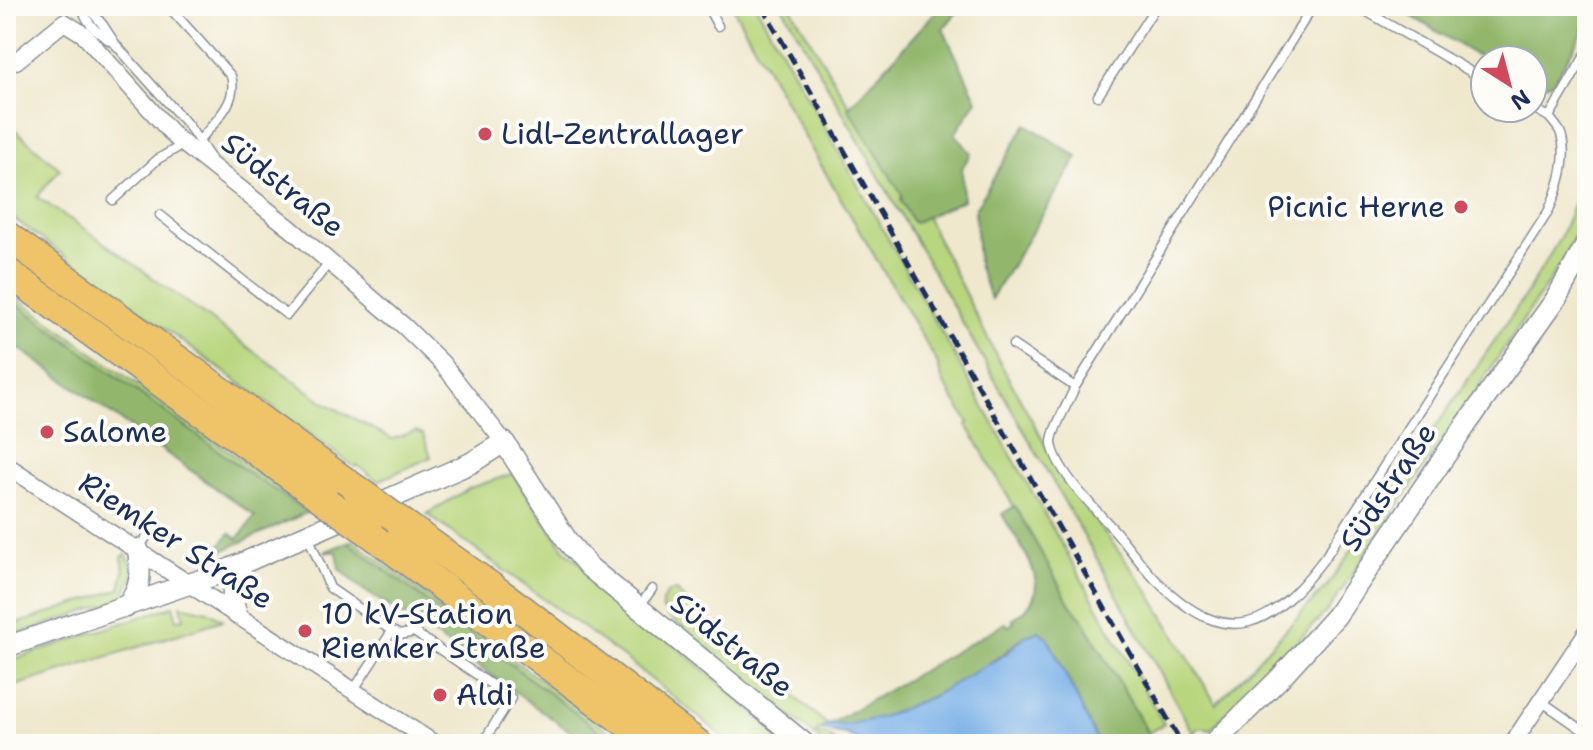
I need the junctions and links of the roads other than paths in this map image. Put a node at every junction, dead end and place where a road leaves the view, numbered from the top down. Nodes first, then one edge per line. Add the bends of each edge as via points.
1 (168, 6) edge
2 (707, 6) edge
3 (1156, 6) edge
4 (1313, 6) edge
5 (1357, 6) edge
6 (79, 8) edge
7 (718, 26) dead end
8 (1587, 52) edge
9 (16, 61) dead end
10 (1469, 71) edge
11 (1098, 96) dead end
12 (1549, 117) joint
13 (191, 142) junction
14 (113, 200) dead end
15 (160, 215) dead end
16 (6, 235) edge
17 (1587, 243) edge
18 (330, 262) junction
19 (1582, 268) edge
20 (6, 271) edge
21 (1013, 345) dead end
22 (1075, 387) junction
23 (504, 442) junction
24 (6, 465) edge
25 (152, 529) dead end
26 (307, 535) junction
27 (138, 549) junction
28 (244, 563) junction
29 (190, 585) junction
30 (652, 589) dead end
31 (126, 607) junction
32 (638, 608) junction
33 (237, 614) junction
34 (392, 631) junction
35 (1587, 632) edge
36 (6, 647) edge
37 (353, 691) junction
38 (1541, 701) junction
39 (1587, 733) edge
40 (1520, 741) edge
41 (435, 744) edge
42 (482, 744) edge
43 (654, 744) edge
44 (698, 744) edge
45 (805, 744) edge
46 (1213, 744) edge

1 - 13 lane via 231,76 234,86 223,112
2 - 7 lane
3 - 11 lane
4 - 22 lane
5 - 10 lane
6 - 13 lane via 188,125
8 - 12 lane
9 - 13 street, Südstraße via 64,22 83,34
12 - 22 lane via 1561,133 1563,163 1548,212 1326,556 1307,581 1265,615 1245,625 1223,625 1197,614 1158,582 1082,495 1055,456 1051,440
13 - 14 lane via 158,159
13 - 18 street, Südstraße
15 - 18 lane via 287,315
16 - 44 highway, bridge via 522,609
17 - 19 street, Südstraße
18 - 23 street, Südstraße via 442,363
19 - 46 street, Südstraße via 1466,425 1336,616
20 - 43 highway, bridge
21 - 22 lane
23 - 26 street via 471,463
23 - 32 street, Südstraße via 579,555
24 - 27 street, Riemker Straße
25 - 27 lane
26 - 28 street
26 - 34 lane via 330,588
27 - 29 street, Riemker Straße
27 - 31 street via 141,582
28 - 29 street
28 - 33 street via 233,583
29 - 31 street
29 - 33 street, Riemker Straße
30 - 32 lane
31 - 36 street
32 - 45 street, Südstraße
33 - 37 street, Riemker Straße
34 - 37 lane
34 - 42 lane via 414,632 511,698
35 - 38 street
37 - 41 street, Riemker Straße
38 - 39 lane
38 - 40 street

